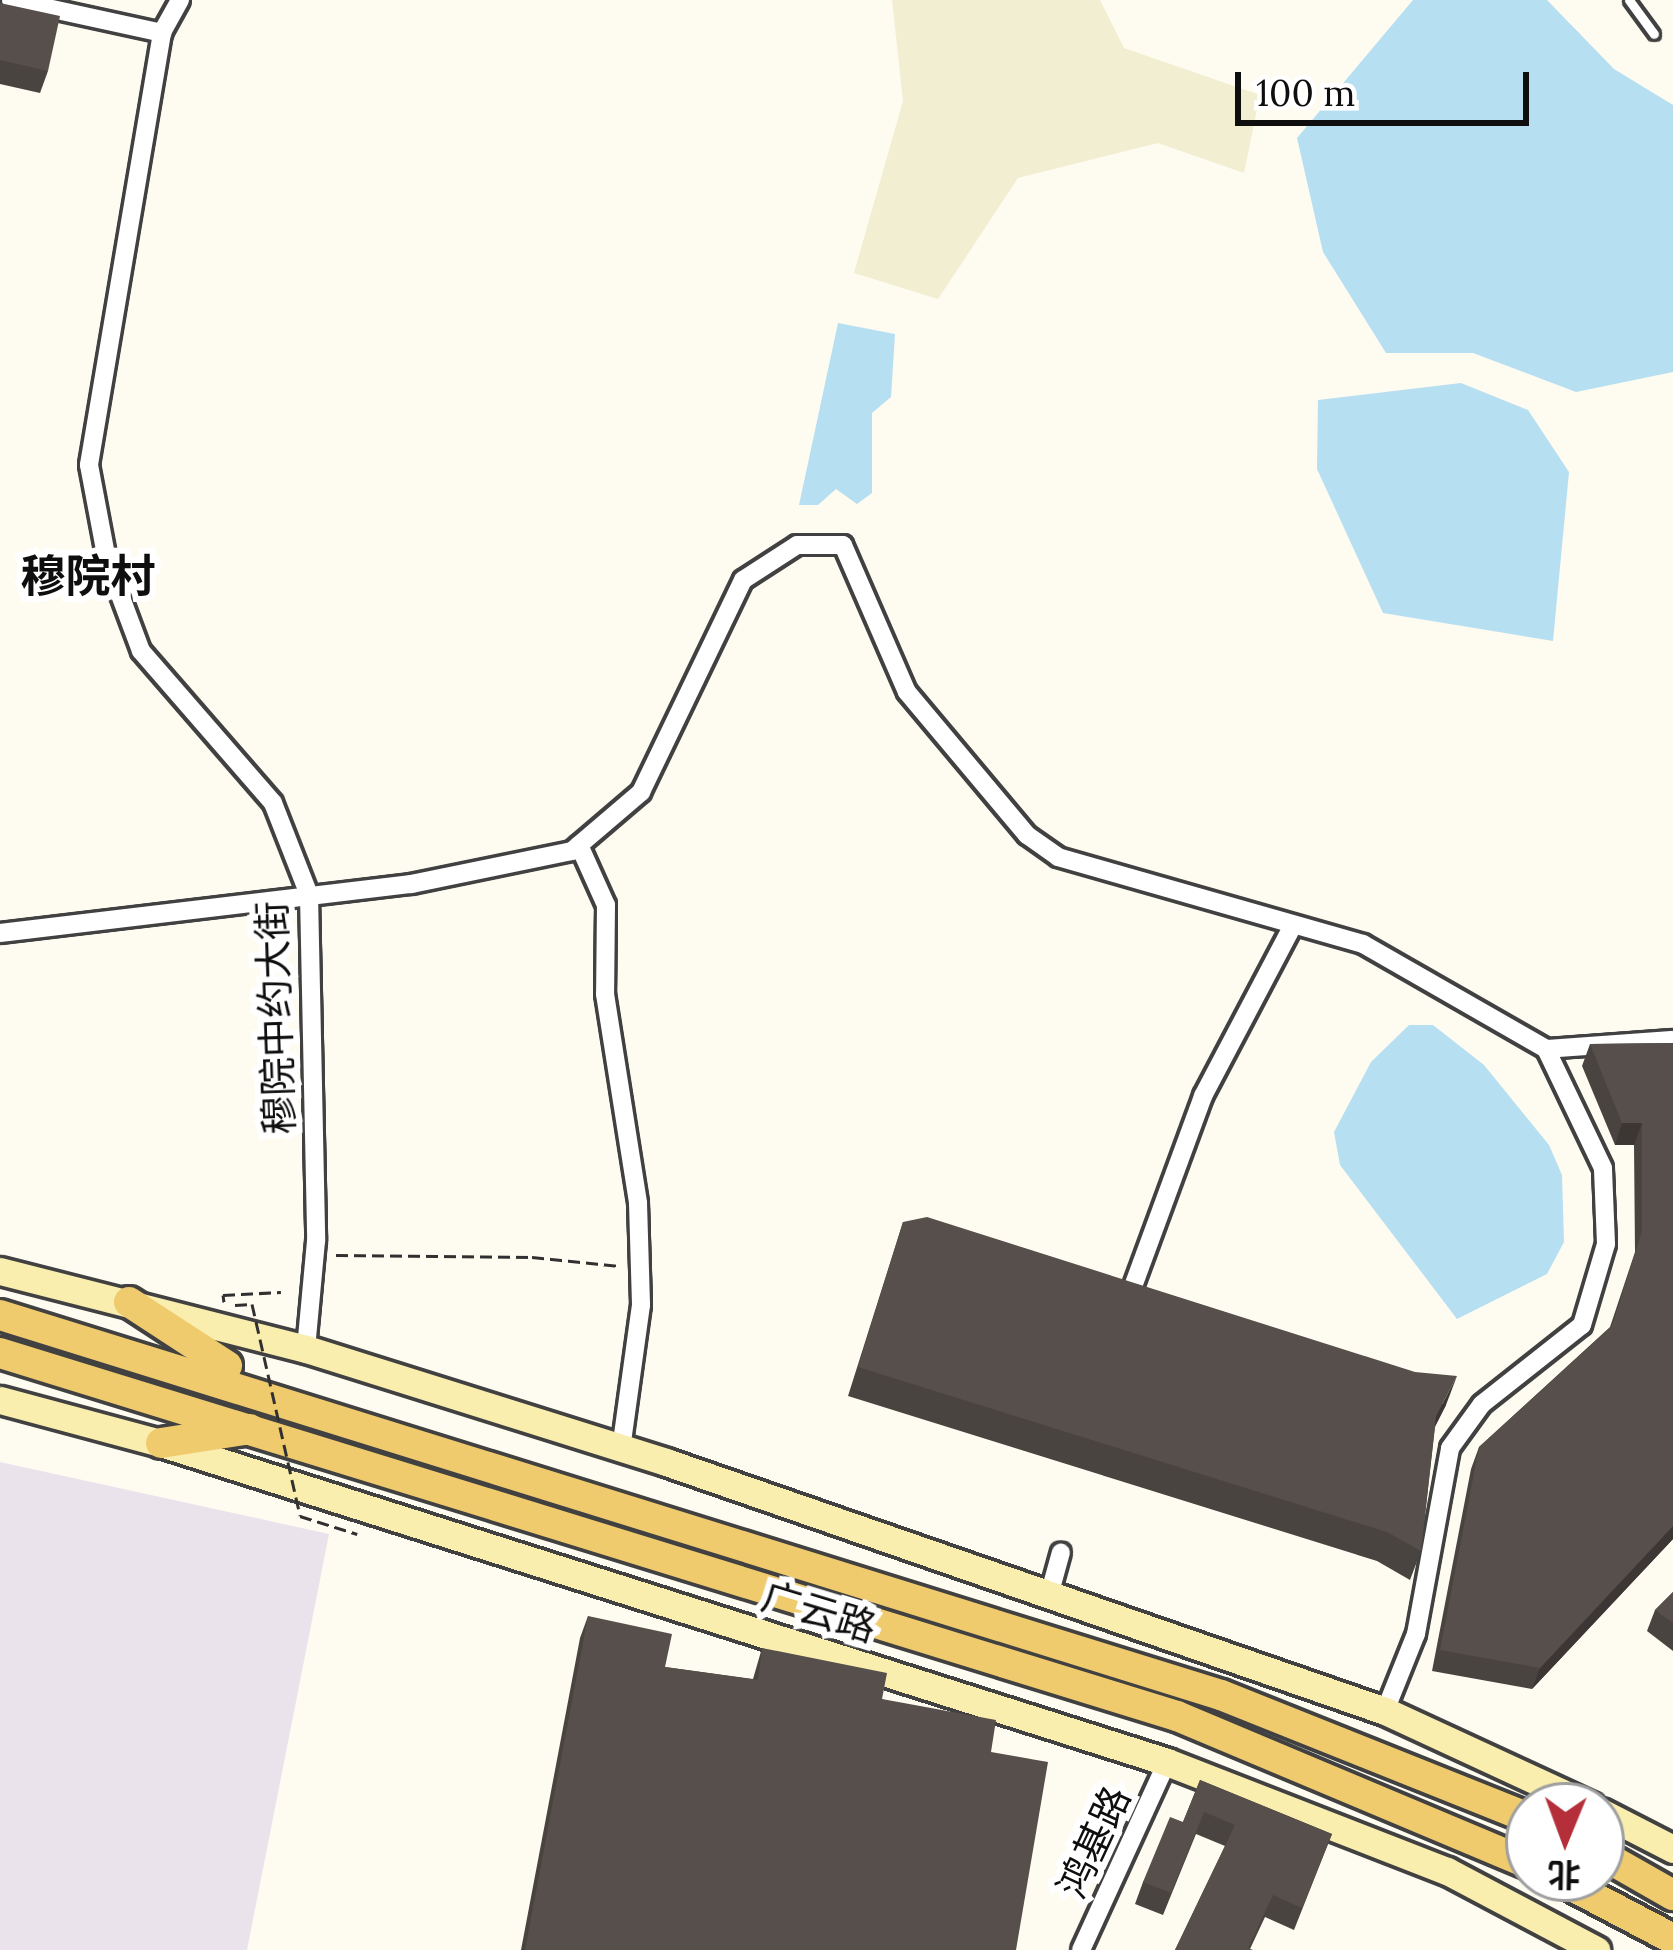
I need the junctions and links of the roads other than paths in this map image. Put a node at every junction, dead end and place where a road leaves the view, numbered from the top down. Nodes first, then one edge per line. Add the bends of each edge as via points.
1 (11, 0) edge
2 (180, 0) edge
3 (1629, 0) edge
4 (162, 33) junction
5 (1654, 34) dead end
6 (580, 845) junction
7 (309, 895) junction
8 (1293, 925) junction
9 (0, 933) edge
10 (1673, 1040) edge
11 (1546, 1049) junction
12 (0, 1271) edge
13 (1131, 1292) edge
14 (129, 1302) junction
15 (0, 1315) edge
16 (306, 1349) junction
17 (0, 1353) edge
18 (285, 1398) junction
19 (0, 1400) edge
20 (256, 1428) junction
21 (161, 1444) junction
22 (621, 1450) junction
23 (1061, 1552) dead end
24 (1050, 1592) junction
25 (1385, 1711) junction
26 (1167, 1762) junction
27 (1539, 1782) edge
28 (1505, 1808) edge
29 (1625, 1824) edge
30 (1673, 1850) edge
31 (1505, 1854) edge
32 (1625, 1868) edge
33 (1673, 1895) edge
34 (1602, 1902) edge
35 (1551, 1939) edge
36 (1673, 1940) edge
37 (1081, 1950) edge
38 (1596, 1950) edge

1 - 4 street
2 - 4 street, 穆院中约大街
3 - 5 lane
4 - 7 street, 穆院中约大街 via 89,465 107,560 141,651 273,803
6 - 7 street via 411,884
6 - 8 street via 641,792 743,580 796,545 843,545 907,692 1027,835 1100,873
6 - 22 street via 606,905 605,994 638,1203 640,1268
7 - 9 street
7 - 16 street, 穆院中约大街 via 315,1256
8 - 11 street via 1363,944
8 - 13 street via 1203,1096
10 - 11 street
11 - 25 street via 1603,1168 1606,1244 1582,1325 1482,1404 1450,1448 1416,1634
12 - 14 main road
14 - 16 main road
14 - 18 main road via 169,1334
15 - 18 main road, 广云路
16 - 22 main road
17 - 20 main road, 广云路
18 - 28 main road, 广云路 via 1242,1702
19 - 21 main road, 广云路
20 - 21 main road
20 - 31 main road, 广云路 via 1177,1716
21 - 26 main road, 广云路
22 - 24 main road
23 - 24 street
24 - 25 main road
25 - 27 main road
26 - 35 main road, 广云路 via 1447,1870
26 - 37 street, 鸿基路
29 - 30 main road
32 - 33 main road
34 - 36 main road
35 - 38 main road, 广云路

